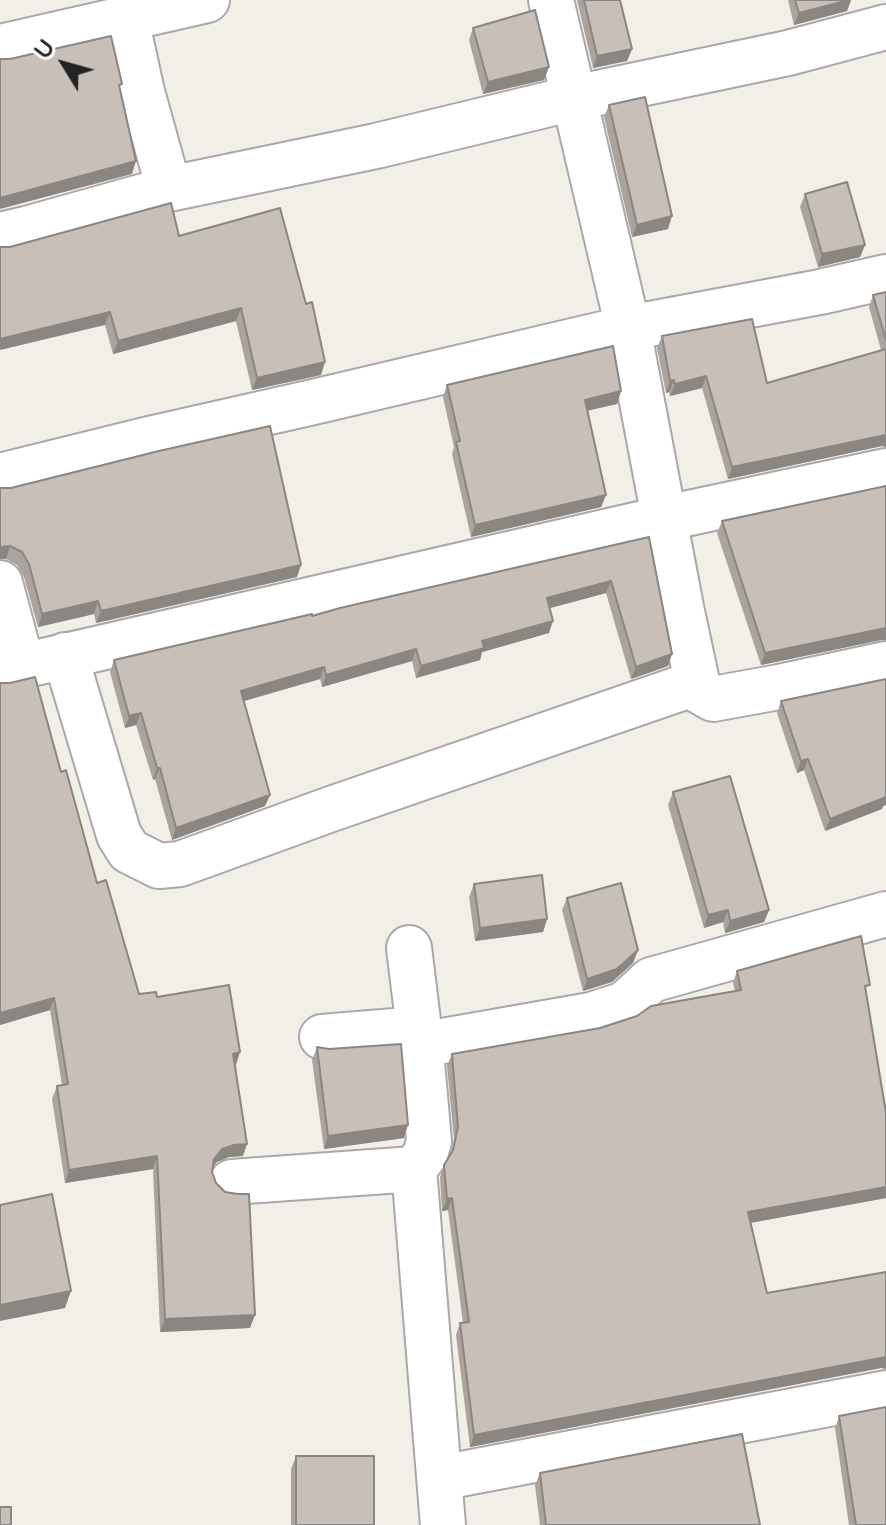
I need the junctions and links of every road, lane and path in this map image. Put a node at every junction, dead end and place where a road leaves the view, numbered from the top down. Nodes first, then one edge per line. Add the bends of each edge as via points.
1 (207, 0) edge
2 (551, 0) edge
3 (126, 19) junction
4 (886, 27) edge
5 (0, 47) edge
6 (574, 98) junction
7 (169, 189) junction
8 (0, 235) edge
9 (886, 277) edge
10 (628, 328) junction
11 (886, 471) edge
12 (0, 476) edge
13 (666, 518) junction
14 (0, 583) edge
15 (65, 655) junction
16 (886, 664) edge
17 (11, 668) edge
18 (696, 683) junction
19 (886, 914) edge
20 (409, 948) dead end
21 (322, 1037) dead end
22 (420, 1037) junction
23 (414, 1169) junction
24 (232, 1182) dead end
25 (886, 1393) edge
26 (440, 1478) junction
27 (443, 1525) edge

1 - 3 street
2 - 6 street
3 - 5 street
3 - 7 street
4 - 6 street
6 - 7 street
6 - 10 street
7 - 8 street
9 - 10 street
10 - 12 street
10 - 13 street
11 - 13 street
13 - 15 street
13 - 18 street
14 - 17 street
15 - 17 street
15 - 18 street via 119,835 129,851 159,866 180,864
16 - 18 street via 713,699
19 - 22 street via 651,980 625,1004 591,1015
20 - 22 street
21 - 22 street
22 - 23 street via 429,1141
23 - 24 street
23 - 26 street
25 - 26 street
26 - 27 street

